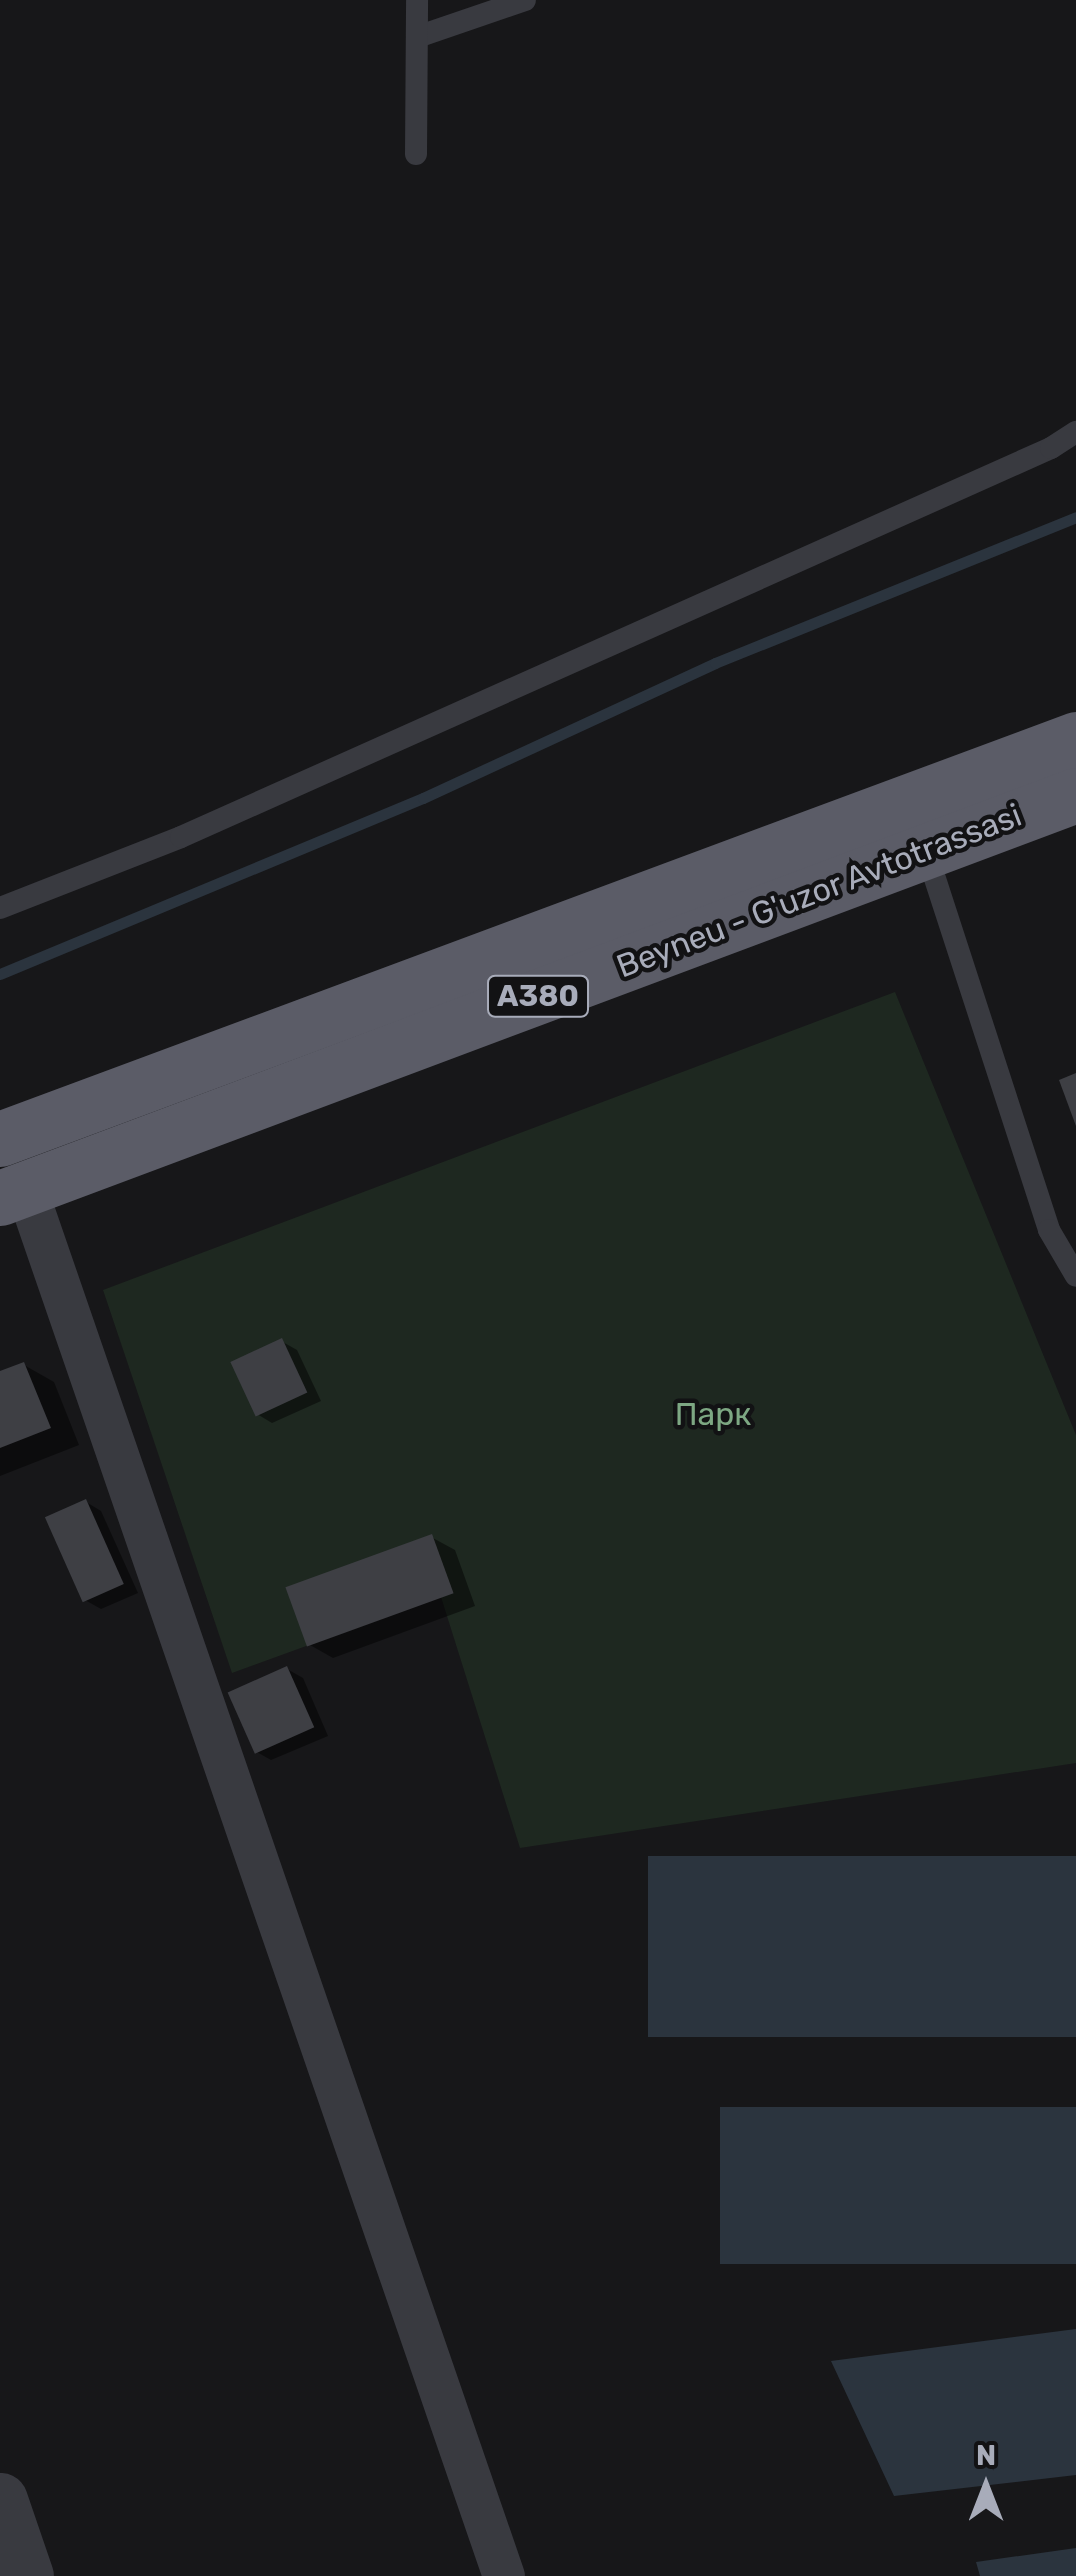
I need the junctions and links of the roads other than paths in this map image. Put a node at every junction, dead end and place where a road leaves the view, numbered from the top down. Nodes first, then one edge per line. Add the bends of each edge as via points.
1 (417, 0) edge
2 (525, 0) edge
3 (417, 36) junction
4 (416, 154) dead end
5 (1076, 432) edge
6 (1076, 739) edge
7 (1076, 795) edge
8 (926, 851) junction
9 (0, 908) edge
10 (0, 1140) edge
11 (13, 1194) edge
12 (1076, 1276) edge
13 (0, 2500) edge
14 (26, 2576) edge
15 (504, 2576) edge

1 - 3 lane
2 - 3 lane
3 - 4 lane
5 - 9 lane via 199,829
6 - 10 highway, Beyneu - G'uzor Avtotrassasi / A380
7 - 8 highway, Beyneu - G'uzor Avtotrassasi / A380
8 - 11 highway, Beyneu - G'uzor Avtotrassasi / A380
8 - 12 lane via 1049,1230
11 - 15 street
13 - 14 street

